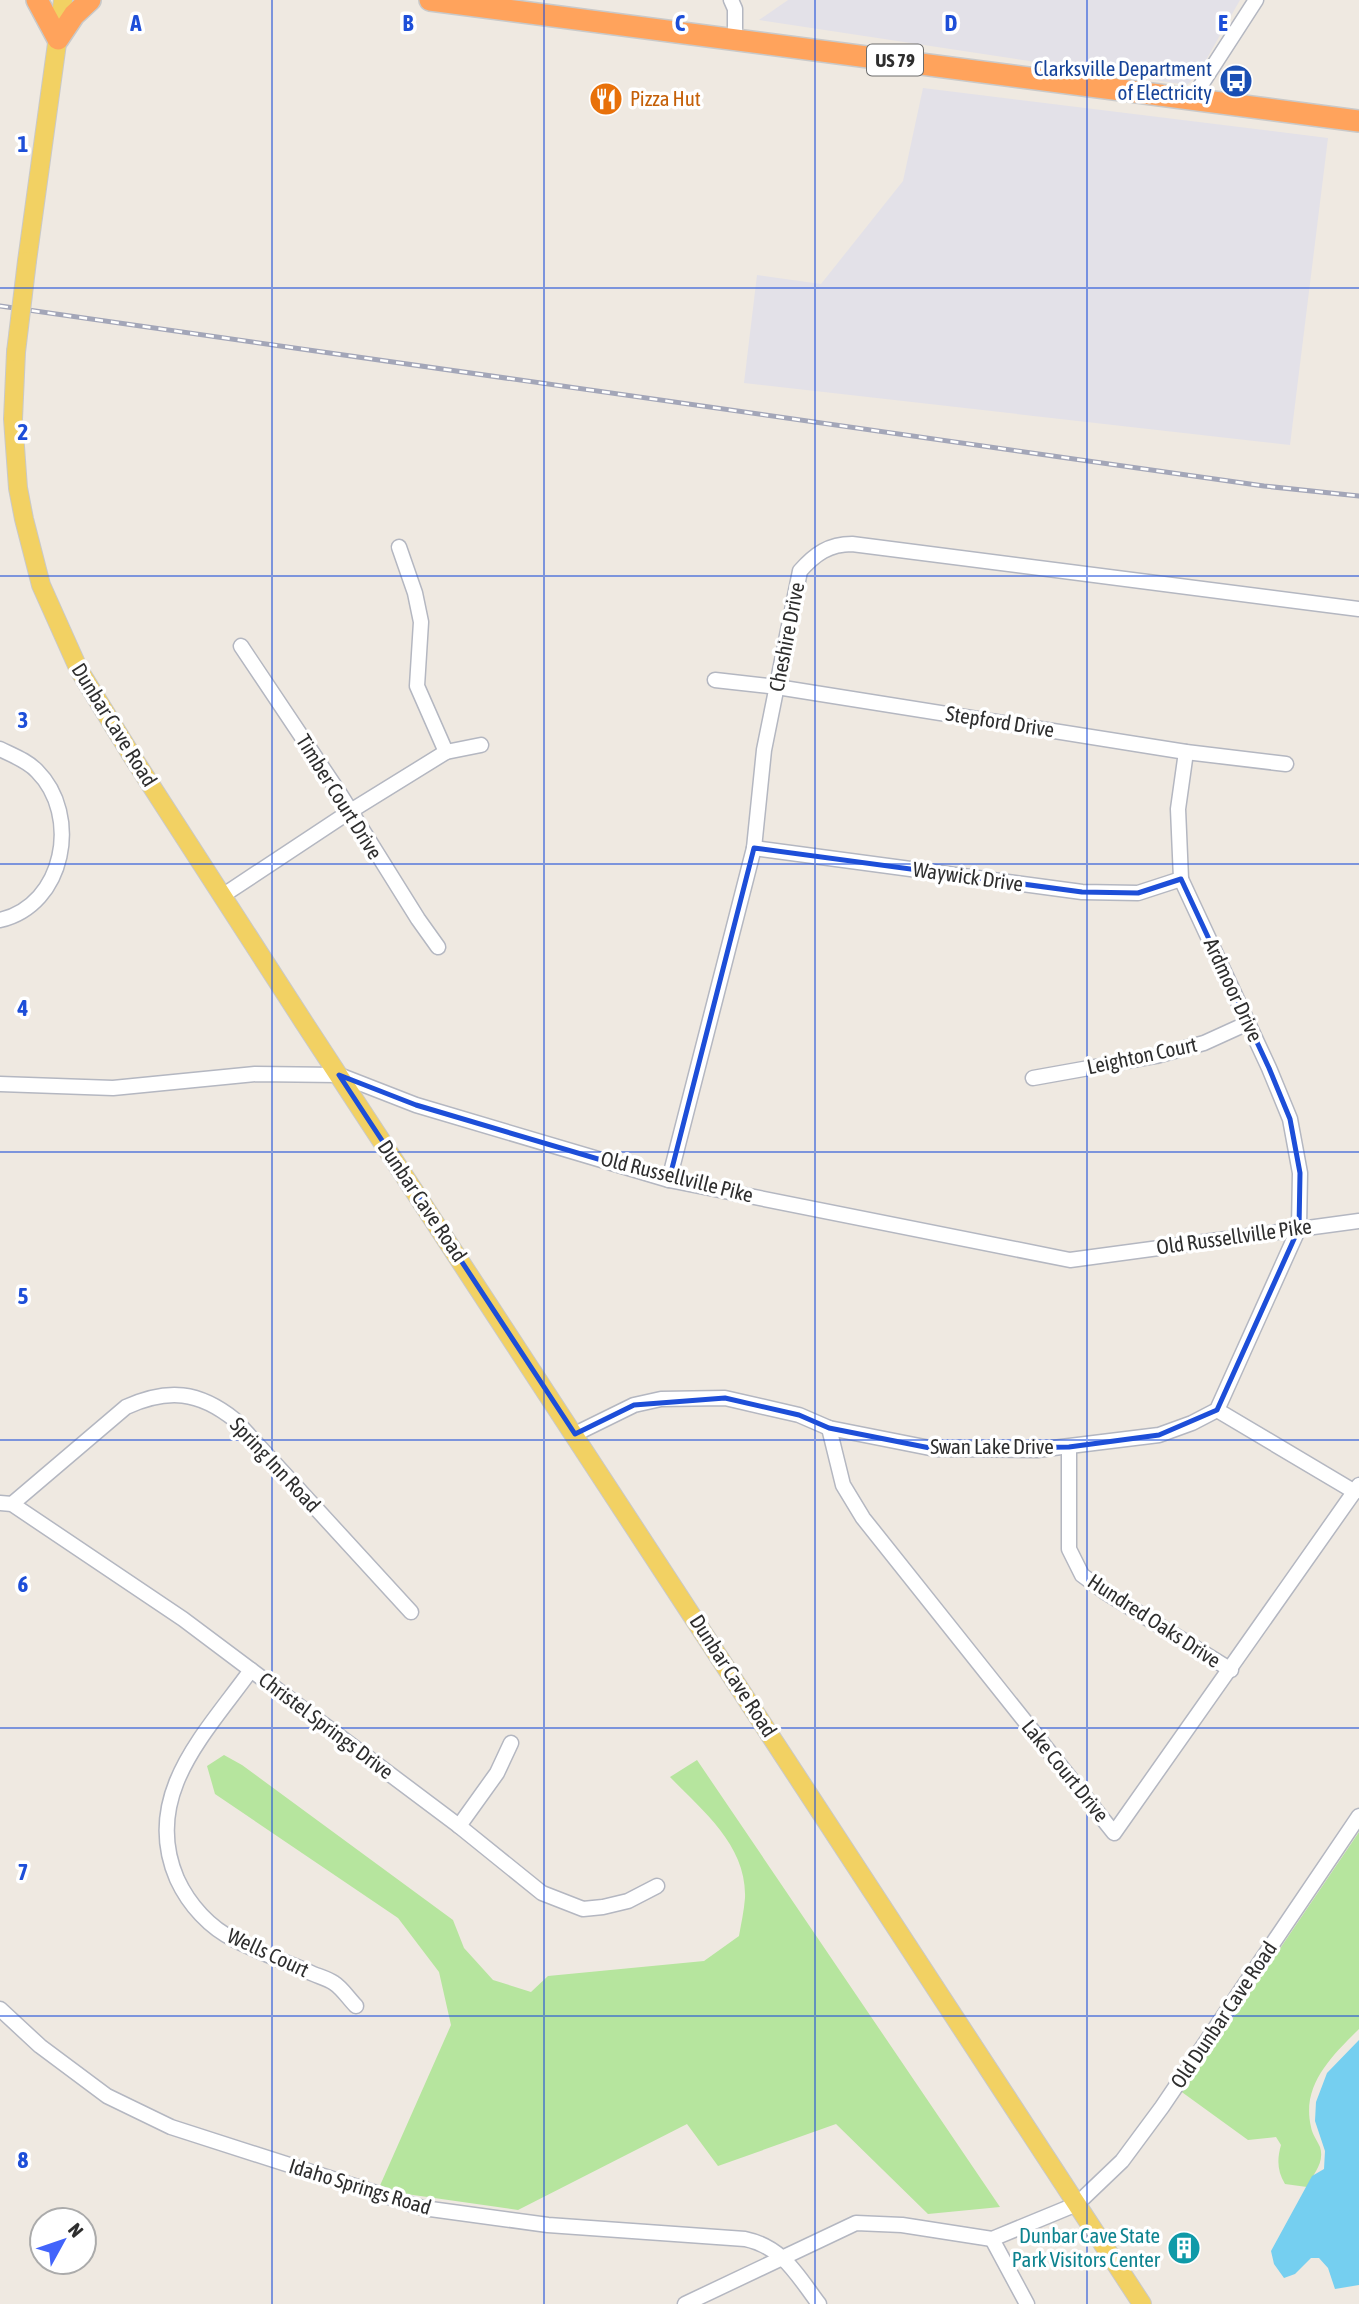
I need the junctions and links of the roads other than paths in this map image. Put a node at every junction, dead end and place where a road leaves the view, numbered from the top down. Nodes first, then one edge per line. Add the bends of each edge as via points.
1 (37, 0) edge
2 (63, 0) edge
3 (90, 0) edge
4 (430, 0) edge
5 (731, 0) edge
6 (1256, 0) edge
7 (58, 39) junction
8 (735, 39) junction
9 (1192, 99) junction
10 (1359, 121) edge
11 (6, 420) edge
12 (399, 547) dead end
13 (1359, 609) edge
14 (241, 646) dead end
15 (715, 680) dead end
16 (777, 687) junction
17 (481, 744) dead end
18 (0, 749) edge
19 (446, 752) junction
20 (1186, 752) junction
21 (1286, 764) dead end
22 (349, 812) junction
23 (754, 848) junction
24 (1181, 880) junction
25 (222, 896) junction
26 (0, 920) edge
27 (438, 947) dead end
28 (1248, 1023) junction
29 (339, 1074) junction
30 (1032, 1078) dead end
31 (0, 1084) edge
32 (669, 1180) junction
33 (1359, 1221) edge
34 (1299, 1228) junction
35 (1217, 1410) junction
36 (829, 1429) junction
37 (575, 1434) junction
38 (1069, 1447) junction
39 (1357, 1489) edge
40 (6, 1503) edge
41 (411, 1612) dead end
42 (251, 1670) junction
43 (1231, 1670) junction
44 (511, 1743) dead end
45 (1359, 1816) edge
46 (459, 1826) junction
47 (657, 1886) dead end
48 (356, 2006) dead end
49 (0, 2009) edge
50 (1077, 2204) junction
51 (992, 2239) junction
52 (783, 2257) junction
53 (685, 2304) edge
54 (819, 2304) edge
55 (1027, 2304) edge
56 (1142, 2304) edge

1 - 7 highway
2 - 7 main road, Dunbar Cave Road
3 - 7 highway
4 - 8 highway, US 79
5 - 8 street
6 - 9 street
7 - 11 main road, Dunbar Cave Road, bridge
8 - 9 highway, US 79
9 - 10 highway, US 79
11 - 25 main road, Dunbar Cave Road via 24,519 54,618 88,686
12 - 19 street via 421,622 417,686
13 - 16 street, Cheshire Drive via 837,544 815,554 800,571
14 - 22 street, Timber Court Drive
15 - 16 street, Stepford Drive
16 - 20 street, Stepford Drive
16 - 23 street, Cheshire Drive via 764,750
17 - 19 street
18 - 26 street via 36,769 52,790 61,812 63,837 59,862 44,891
19 - 22 street
20 - 21 street, Stepford Drive
20 - 24 street, Ardmoor Drive via 1178,809
22 - 25 street
22 - 27 street, Timber Court Drive
23 - 24 street, Waywick Drive via 1082,892 1138,893
23 - 32 street, Cheshire Drive
24 - 28 street, Ardmoor Drive
25 - 29 main road, Dunbar Cave Road
28 - 30 street, Leighton Court via 1204,1043 1156,1056
28 - 34 street, Ardmoor Drive via 1290,1119 1300,1173
29 - 31 street, Old Russellville Pike via 267,1073 113,1088
29 - 32 street, Old Russellville Pike via 416,1105
29 - 37 main road, Dunbar Cave Road
32 - 34 street, Old Russellville Pike via 1070,1260
33 - 34 street, Old Russellville Pike
34 - 35 street
35 - 38 street, Swan Lake Drive via 1159,1435
35 - 39 street
36 - 37 street, Swan Lake Drive via 763,1406 725,1398 688,1398 634,1405
36 - 38 street, Swan Lake Drive via 935,1449
36 - 43 street, Lake Court Drive via 843,1485 863,1518 1114,1833
37 - 50 main road, Dunbar Cave Road
38 - 43 street, Hundred Oaks Drive via 1069,1549 1082,1575
39 - 43 street, Lake Court Drive
40 - 41 street, Spring Inn Road via 125,1407 165,1395 201,1399 235,1420
40 - 42 street, Christel Springs Drive via 183,1619
42 - 46 street, Christel Springs Drive
42 - 48 street, Wells Court via 209,1723 179,1774 167,1819 172,1868 206,1920 232,1939 335,1983
44 - 46 street via 498,1773
45 - 50 street, Old Dunbar Cave Road via 1162,2107 1122,2161
46 - 47 street, Christel Springs Drive via 542,1893 583,1909 628,1901
49 - 52 street, Idaho Springs Road via 107,2096 171,2127 423,2208 548,2225 745,2239 763,2243
50 - 51 street
50 - 56 main road, Dunbar Cave Road
51 - 52 street via 856,2223
51 - 55 street
52 - 53 street
52 - 54 street, Idaho Springs Road

